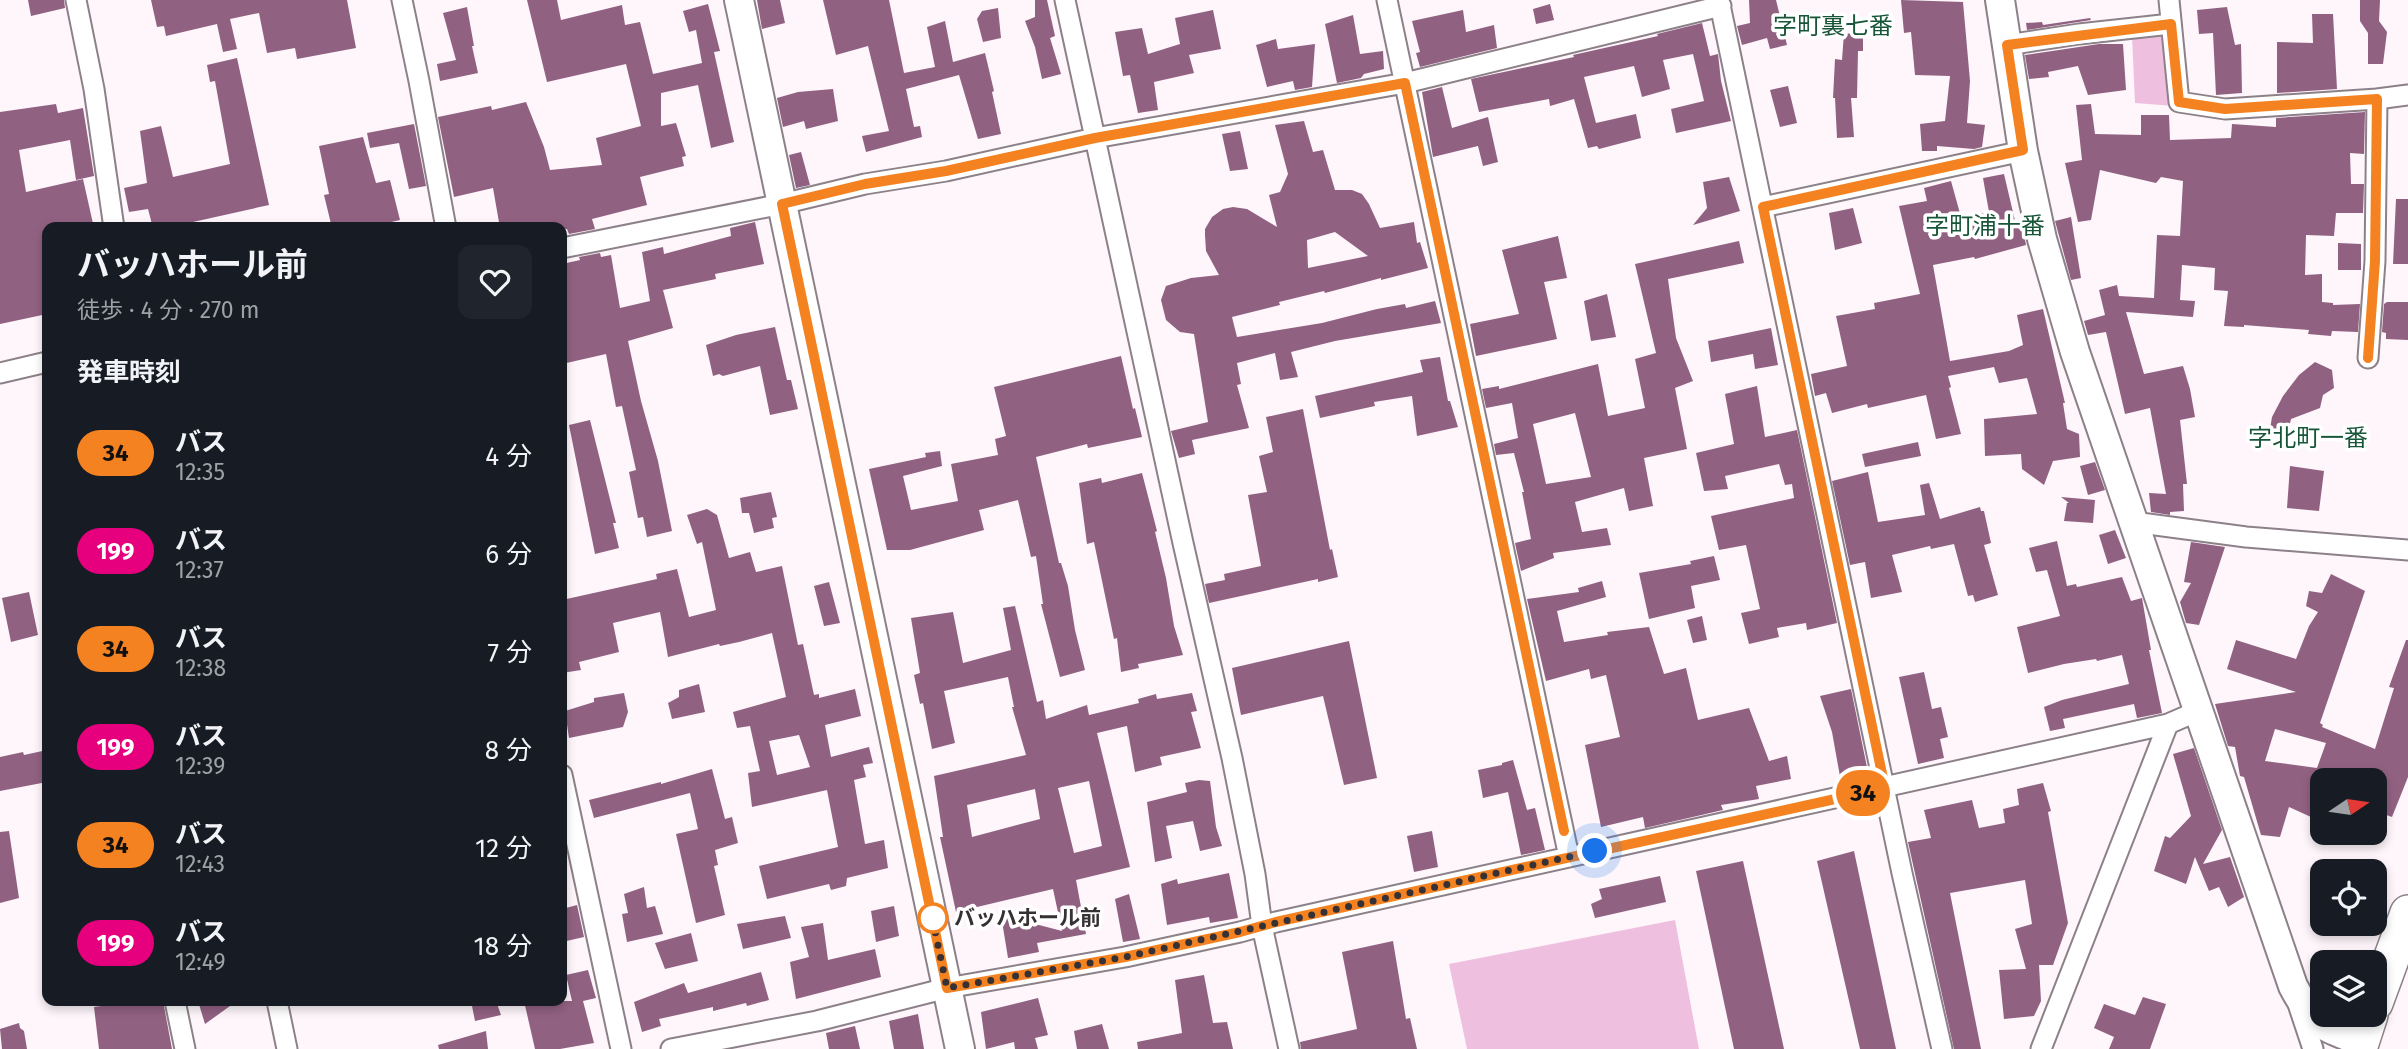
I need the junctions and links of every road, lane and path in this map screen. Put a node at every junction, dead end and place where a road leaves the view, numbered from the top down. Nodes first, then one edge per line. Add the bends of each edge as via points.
1 (76, 0) edge
2 (402, 0) edge
3 (738, 0) edge
4 (1065, 0) edge
5 (1387, 0) edge
6 (2000, 0) edge
7 (2169, 0) edge
8 (1720, 3) edge
9 (2171, 24) junction
10 (2007, 45) junction
11 (1405, 83) junction
12 (2408, 95) edge
13 (2377, 99) junction
14 (1095, 138) junction
15 (2023, 150) junction
16 (782, 204) junction
17 (1763, 207) junction
18 (113, 222) edge
19 (445, 222) edge
20 (567, 247) edge
21 (2368, 358) dead end
22 (42, 363) edge
23 (0, 373) edge
24 (2133, 522) junction
25 (2408, 550) edge
26 (2198, 710) junction
27 (2168, 724) junction
28 (1885, 788) junction
29 (567, 798) edge
30 (1569, 857) junction
31 (2408, 913) edge
32 (1262, 926) junction
33 (2387, 970) edge
34 (2293, 986) junction
35 (947, 988) junction
36 (176, 1006) edge
37 (278, 1006) edge
38 (2363, 1035) edge
39 (185, 1049) edge
40 (287, 1049) edge
41 (621, 1049) edge
42 (671, 1049) edge
43 (960, 1049) edge
44 (1289, 1049) edge
45 (1942, 1049) edge
46 (2041, 1049) edge
47 (2312, 1049) edge

1 - 18 street
2 - 19 street
3 - 16 street
4 - 14 street
5 - 11 street
6 - 10 street
7 - 9 street
8 - 11 street
8 - 17 street
9 - 10 street
9 - 13 street via 2179,102 2225,109
10 - 15 street
11 - 14 street
11 - 30 street
12 - 13 street
13 - 21 street via 2375,261
14 - 16 street
14 - 32 street via 1232,758
15 - 17 street
15 - 24 street via 2042,239 2075,352
16 - 20 street
16 - 35 street
17 - 28 street
22 - 23 street
24 - 25 street
24 - 26 street
26 - 27 street
26 - 34 street
27 - 28 street
27 - 46 street
28 - 30 street
28 - 45 street
29 - 41 street
30 - 32 street
31 - 33 highway
32 - 35 street via 1125,957
32 - 44 street
34 - 38 street via 2308,1014 2324,1026
34 - 47 street
35 - 42 street via 817,1021
35 - 43 street
36 - 39 street
37 - 40 street

